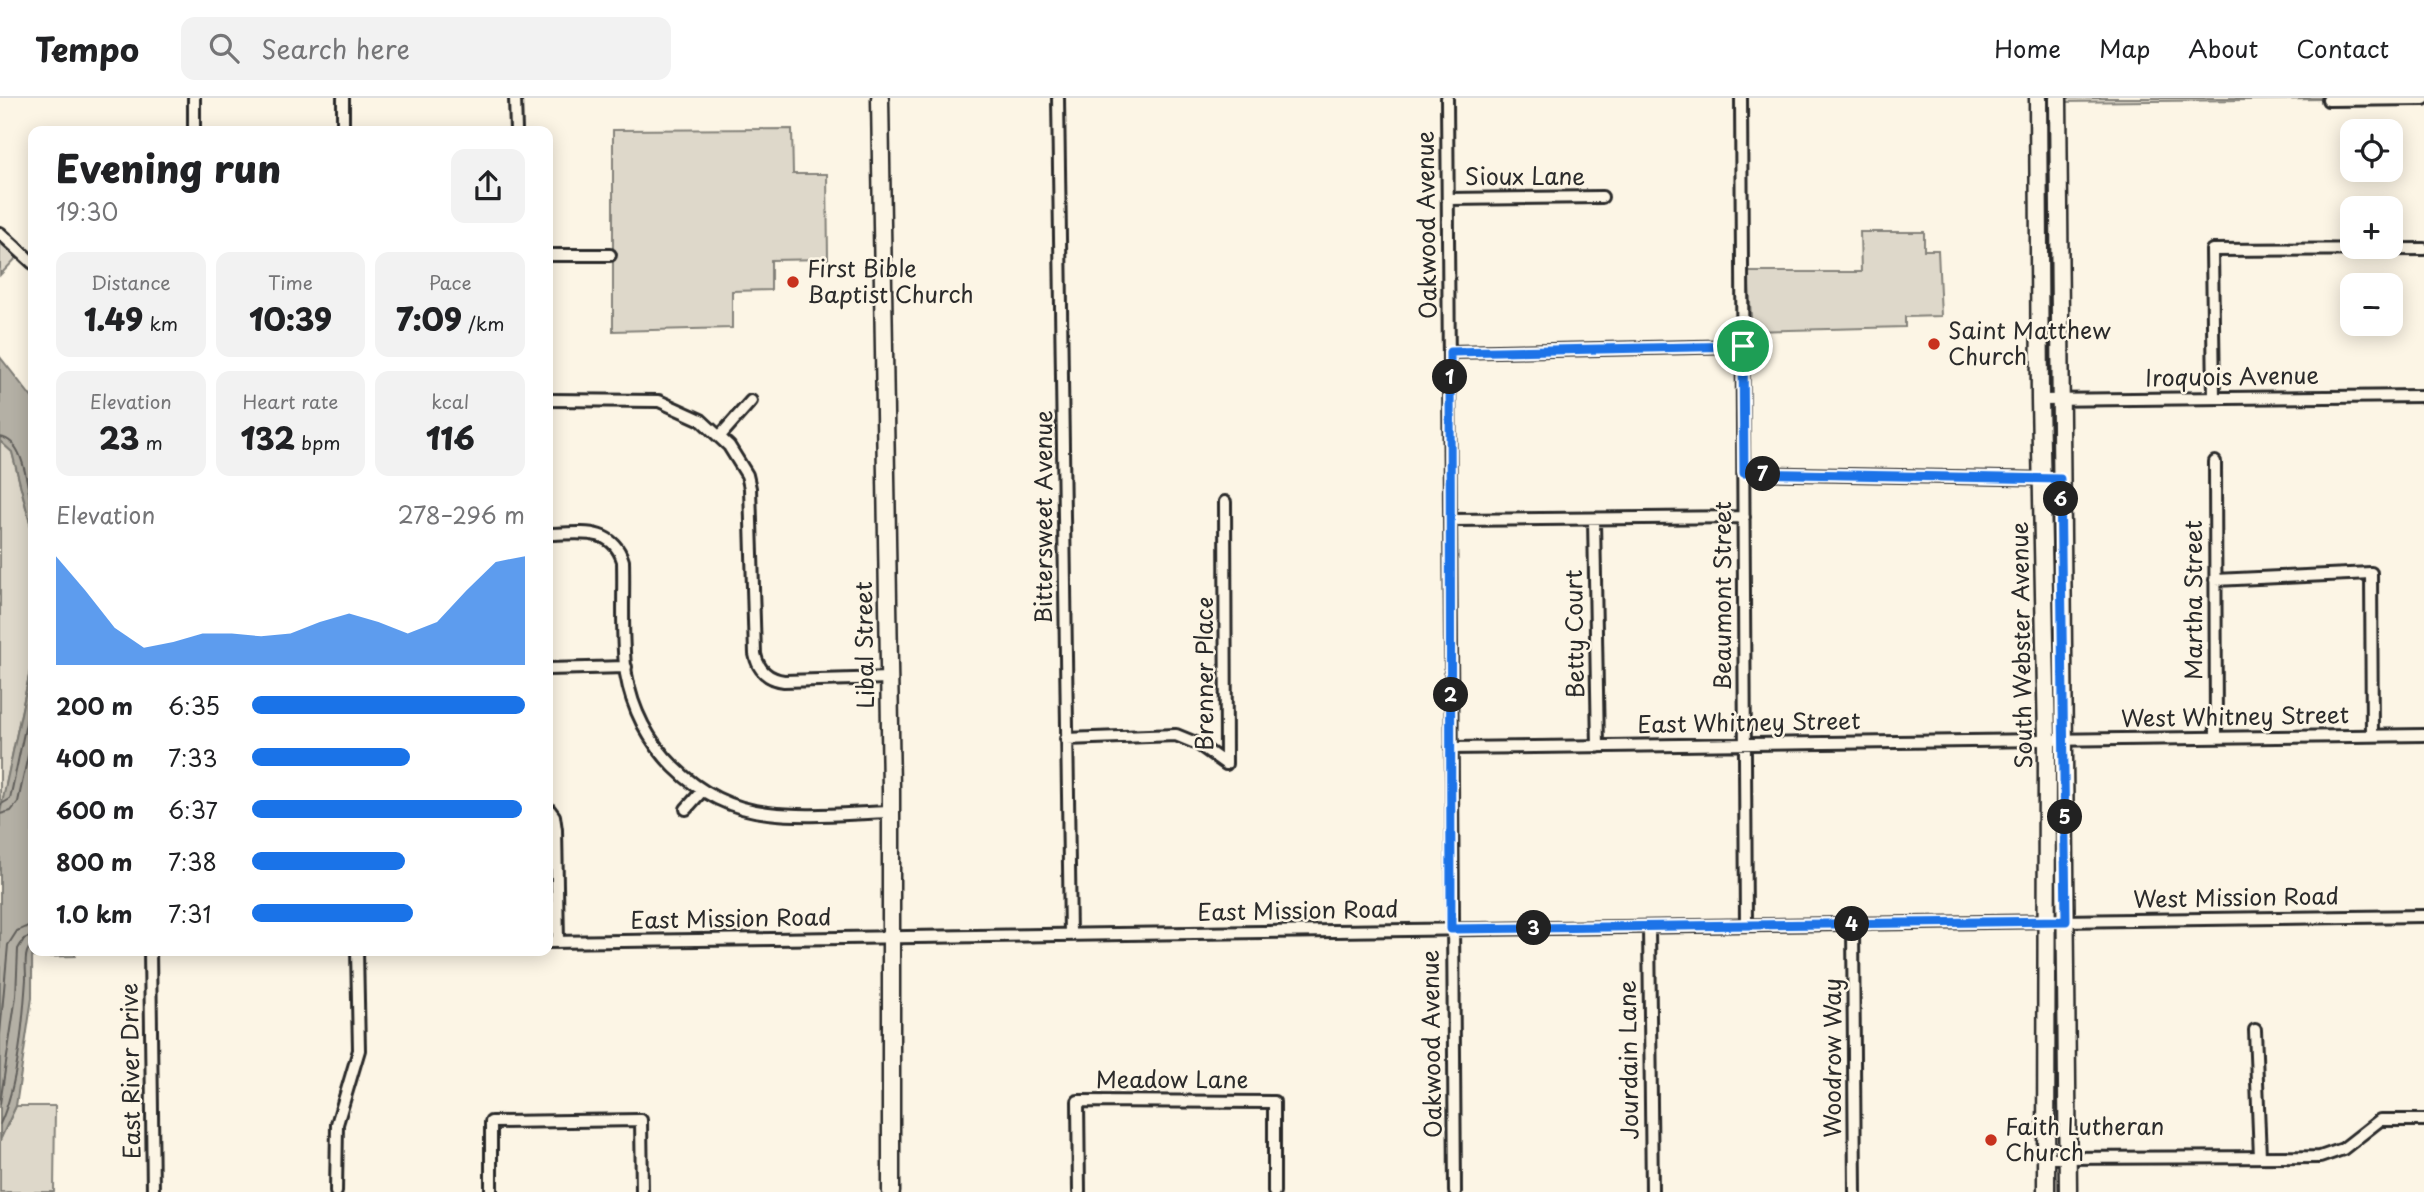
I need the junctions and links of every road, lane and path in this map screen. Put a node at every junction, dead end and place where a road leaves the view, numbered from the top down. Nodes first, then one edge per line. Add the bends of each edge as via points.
1 (194, 98) edge
2 (342, 98) edge
3 (515, 98) edge
4 (880, 98) edge
5 (1058, 98) edge
6 (1447, 98) edge
7 (1741, 98) edge
8 (2038, 98) edge
9 (2058, 98) edge
10 (2424, 99) edge
11 (2328, 100) dead end
12 (194, 126) edge
13 (343, 126) edge
14 (516, 126) edge
15 (1602, 197) dead end
16 (1448, 199) junction
17 (0, 233) edge
18 (2424, 249) edge
19 (553, 255) edge
20 (610, 255) dead end
21 (28, 258) edge
22 (1743, 346) junction
23 (1450, 352) junction
24 (2424, 396) edge
25 (2214, 398) junction
26 (553, 400) edge
27 (2040, 400) junction
28 (751, 401) dead end
29 (2062, 401) junction
30 (720, 436) junction
31 (2215, 462) dead end
32 (1744, 473) junction
33 (2042, 479) junction
34 (2060, 479) junction
35 (1225, 502) dead end
36 (1744, 517) junction
37 (1452, 520) junction
38 (1594, 520) junction
39 (553, 534) edge
40 (2215, 580) junction
41 (626, 667) junction
42 (553, 669) edge
43 (889, 678) junction
44 (2424, 735) edge
45 (2372, 736) junction
46 (2216, 738) junction
47 (1066, 739) junction
48 (2064, 739) junction
49 (2047, 740) junction
50 (1745, 744) junction
51 (1598, 747) junction
52 (1451, 748) junction
53 (702, 791) junction
54 (686, 809) dead end
55 (891, 812) junction
56 (553, 815) edge
57 (2424, 916) edge
58 (2048, 921) junction
59 (2066, 921) junction
60 (1853, 924) junction
61 (1746, 925) junction
62 (1649, 927) junction
63 (1451, 929) junction
64 (1070, 935) junction
65 (891, 937) junction
66 (553, 942) edge
67 (150, 956) edge
68 (357, 956) edge
69 (2255, 1030) dead end
70 (2424, 1120) edge
71 (2260, 1157) junction
72 (2045, 1158) junction
73 (2068, 1158) junction
74 (153, 1192) edge
75 (336, 1192) edge
76 (491, 1192) edge
77 (642, 1192) edge
78 (891, 1192) edge
79 (1079, 1192) edge
80 (1274, 1192) edge
81 (1455, 1192) edge
82 (1652, 1192) edge
83 (1855, 1192) edge
84 (2046, 1192) edge
85 (2068, 1192) edge

1 - 12 street
2 - 13 street
3 - 14 street
4 - 43 main road, Libal Street
5 - 47 street, Bittersweet Avenue
6 - 16 street, Oakwood Avenue
7 - 22 street, Beaumont Street
8 - 27 main road, South Webster Avenue
9 - 29 main road, South Webster Avenue
10 - 11 street
15 - 16 street, Sioux Lane
16 - 23 street, Oakwood Avenue
17 - 21 street
18 - 25 street via 2212,250
19 - 20 street
22 - 23 street
22 - 32 street, Beaumont Street
23 - 37 street, Oakwood Avenue
24 - 25 street, Iroquois Avenue
25 - 29 street, Iroquois Avenue
26 - 30 street via 659,401 681,409
27 - 29 street, Iroquois Avenue
27 - 33 main road, South Webster Avenue
28 - 30 street
29 - 34 main road, South Webster Avenue
30 - 43 street via 739,459 750,488 759,666 769,677 784,681
31 - 40 street, Martha Street
32 - 33 street
32 - 36 street, Beaumont Street
33 - 34 street
33 - 49 main road, South Webster Avenue
34 - 48 main road, South Webster Avenue
35 - 47 street, Brenner Place via 1226,764 1176,735
36 - 38 street
36 - 50 street, Beaumont Street
37 - 38 street
37 - 52 street, Oakwood Avenue
38 - 51 street, Betty Court
39 - 41 street via 600,534 616,546 623,561
40 - 45 street via 2371,573
40 - 46 street, Martha Street
41 - 42 street
41 - 53 street via 634,704 654,743
43 - 55 main road, Libal Street
44 - 45 street, West Whitney Street
45 - 46 street, West Whitney Street
46 - 48 street, West Whitney Street
47 - 64 street, Bittersweet Avenue
48 - 49 street, West Whitney Street
48 - 59 main road, South Webster Avenue
49 - 50 street, East Whitney Street
49 - 58 main road, South Webster Avenue
50 - 51 street, East Whitney Street
50 - 61 street, Beaumont Street
51 - 52 street, East Whitney Street
52 - 63 street, Oakwood Avenue
53 - 54 street
53 - 55 street via 766,813
55 - 65 main road, Libal Street
56 - 66 street
57 - 59 street, West Mission Road
58 - 59 street, West Mission Road
58 - 60 street, East Mission Road
58 - 72 main road, South Webster Avenue
59 - 73 main road, South Webster Avenue
60 - 61 street, East Mission Road
60 - 83 street, Woodrow Way
61 - 62 street, East Mission Road
62 - 63 street, East Mission Road
62 - 82 street, Jourdain Lane
63 - 64 street, East Mission Road
63 - 81 street, Oakwood Avenue
64 - 65 street, East Mission Road
65 - 66 street, East Mission Road
65 - 78 main road, Libal Street
67 - 74 street, East River Drive
68 - 75 street via 359,1050 337,1124
69 - 71 street
70 - 71 street via 2380,1121 2329,1155
71 - 73 street
72 - 73 street
72 - 84 main road, South Webster Avenue
73 - 85 main road, South Webster Avenue
76 - 77 street via 491,1122 641,1120
79 - 80 street, Meadow Lane via 1078,1101 1273,1102

